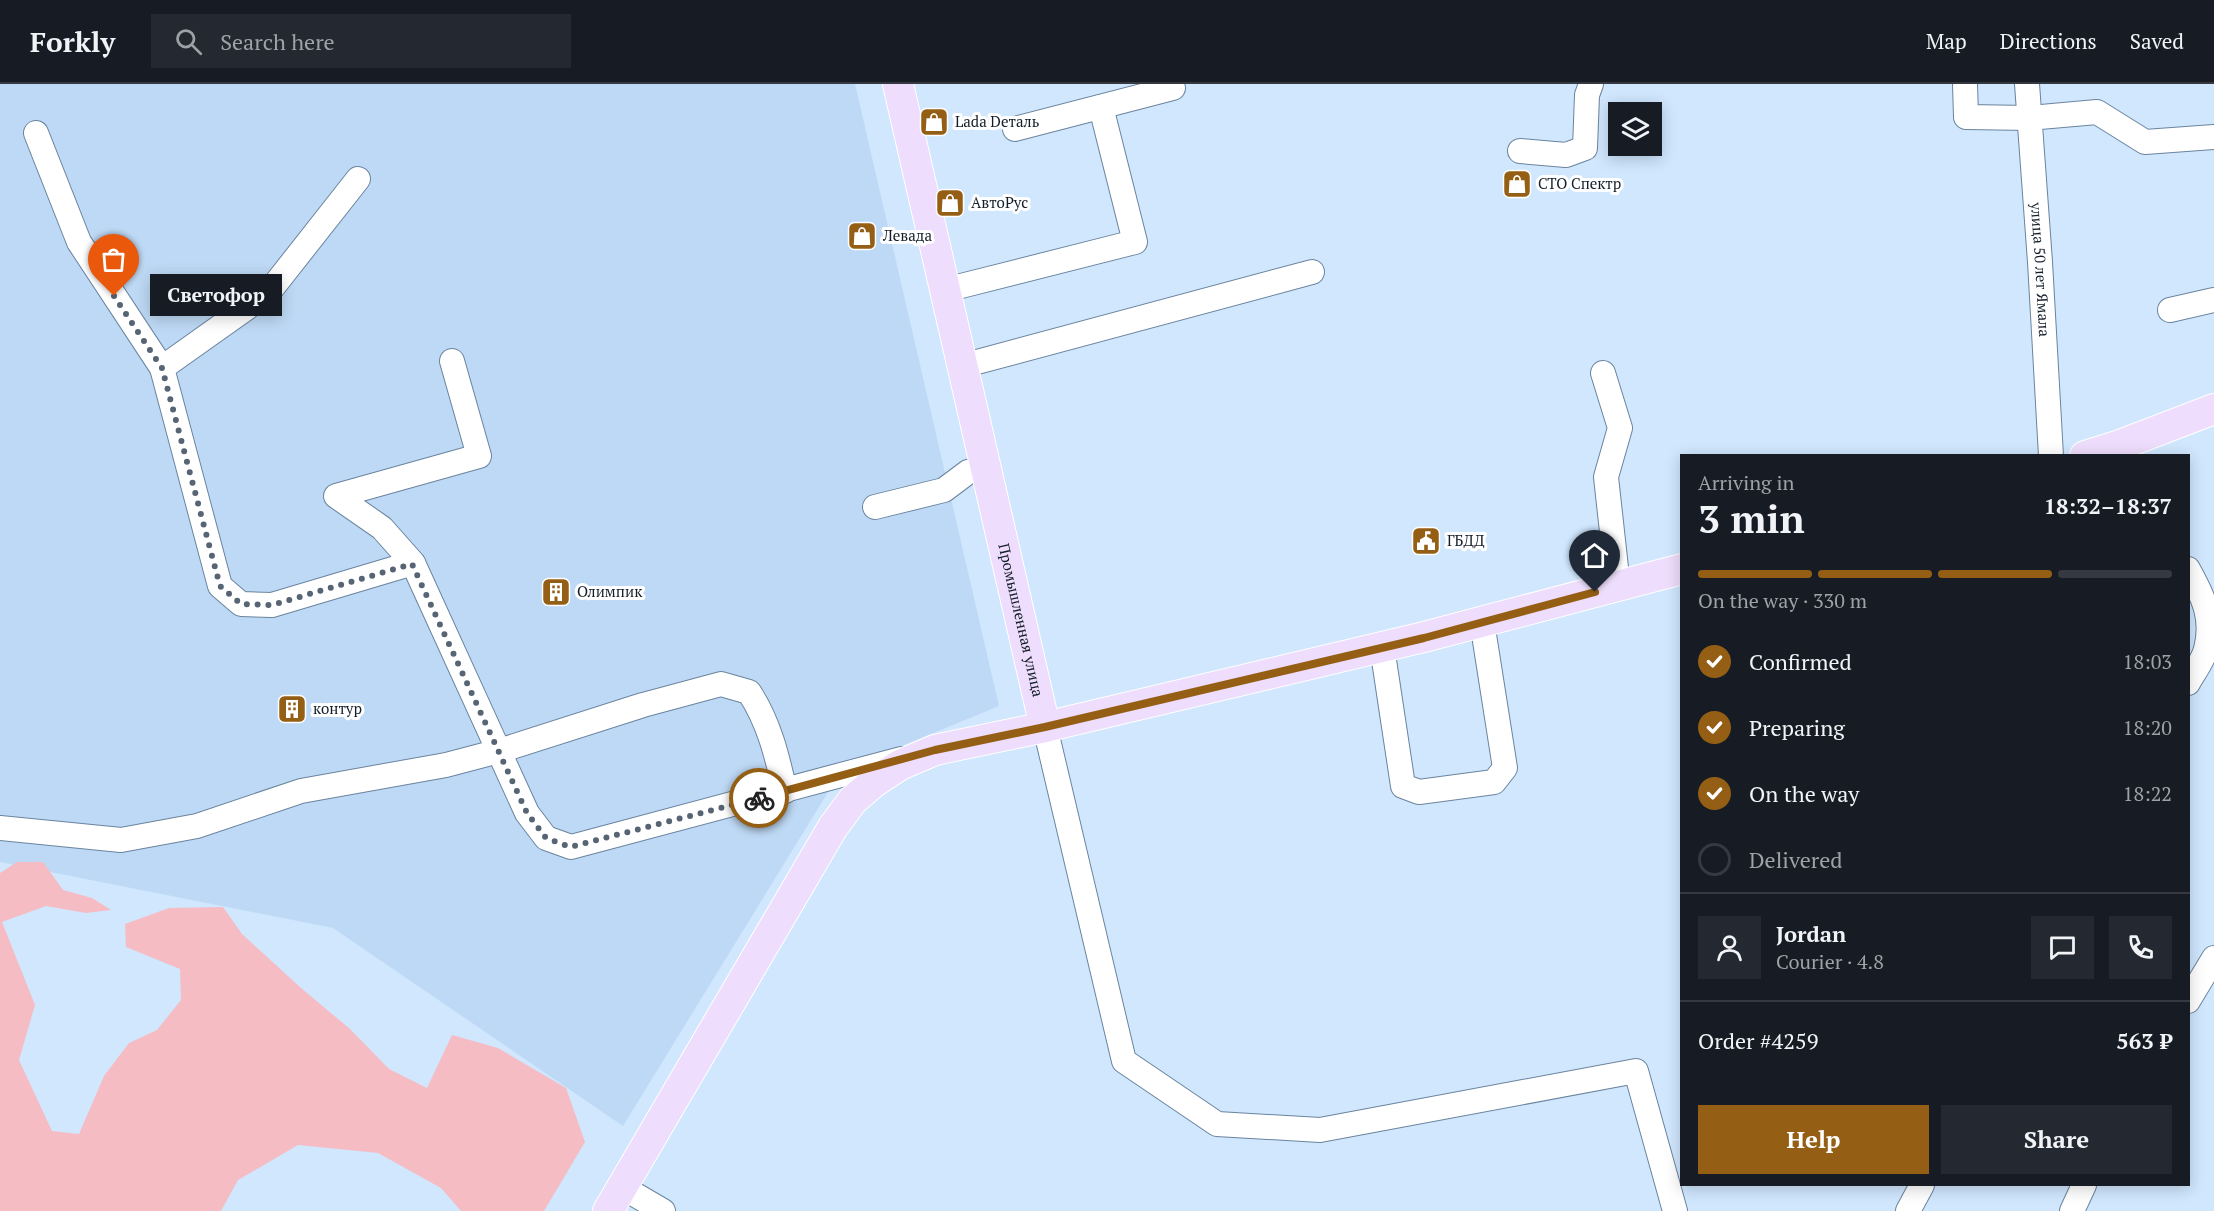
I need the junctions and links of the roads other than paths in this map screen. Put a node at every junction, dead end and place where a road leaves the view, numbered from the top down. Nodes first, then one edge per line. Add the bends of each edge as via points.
1 (898, 84) edge
2 (1591, 84) edge
3 (1965, 84) edge
4 (2026, 84) edge
5 (1173, 88) dead end
6 (1101, 107) junction
7 (2030, 118) junction
8 (1016, 129) dead end
9 (36, 133) dead end
10 (2214, 137) edge
11 (1520, 151) dead end
12 (358, 179) dead end
13 (1312, 272) dead end
14 (945, 290) junction
15 (2214, 300) edge
16 (2170, 310) dead end
17 (452, 361) dead end
18 (962, 366) junction
19 (162, 368) junction
20 (1603, 373) dead end
21 (2214, 409) edge
22 (2123, 451) edge
23 (2051, 454) edge
24 (2100, 454) edge
25 (985, 467) junction
26 (875, 507) dead end
27 (412, 564) junction
28 (1680, 570) edge
29 (2190, 573) edge
30 (1618, 586) junction
31 (1482, 622) junction
32 (1382, 647) junction
33 (2190, 679) edge
34 (1045, 727) junction
35 (935, 750) junction
36 (499, 751) junction
37 (831, 777) junction
38 (785, 791) junction
39 (833, 827) junction
40 (0, 828) edge
41 (2214, 958) edge
42 (2190, 998) edge
43 (1921, 1186) edge
44 (2084, 1186) edge
45 (615, 1199) edge
46 (663, 1211) edge
47 (1675, 1211) edge
48 (1908, 1211) edge
49 (2072, 1211) edge

1 - 14 main road, Промышленная улица
2 - 11 street via 1585,148 1566,155
3 - 7 street via 1965,117
4 - 7 street, улица 50 лет Ямала
5 - 6 street
6 - 8 street
6 - 14 street via 1135,242
7 - 10 street via 2097,112 2145,142
7 - 23 street, улица 50 лет Ямала
9 - 19 street via 79,242
12 - 19 street via 269,292
13 - 18 street
14 - 18 main road, Промышленная улица
15 - 16 street
17 - 27 street via 479,456 336,496 382,528
18 - 25 main road, Промышленная улица
19 - 27 street via 220,586 241,604 272,605
20 - 30 street via 1620,428 1606,477
21 - 22 main road
22 - 24 main road
25 - 26 street via 968,472 944,490
25 - 34 main road, Промышленная улица
27 - 36 street
28 - 30 main road
29 - 33 street via 2206,601 2209,625 2206,650
30 - 31 main road
31 - 32 main road
31 - 32 street via 1505,768 1494,782 1419,792 1403,786
32 - 34 main road
34 - 35 main road
34 - 47 street via 1124,1061 1217,1124 1320,1130 1636,1071
35 - 37 street
35 - 39 main road via 874,782 853,800
36 - 38 street via 527,813 546,838 570,847
36 - 38 street via 721,684 749,692 760,708
36 - 40 street via 301,791 197,826 121,840
37 - 38 street
37 - 39 street via 837,809
39 - 45 main road
41 - 42 street
43 - 48 street
44 - 49 street
45 - 46 street

